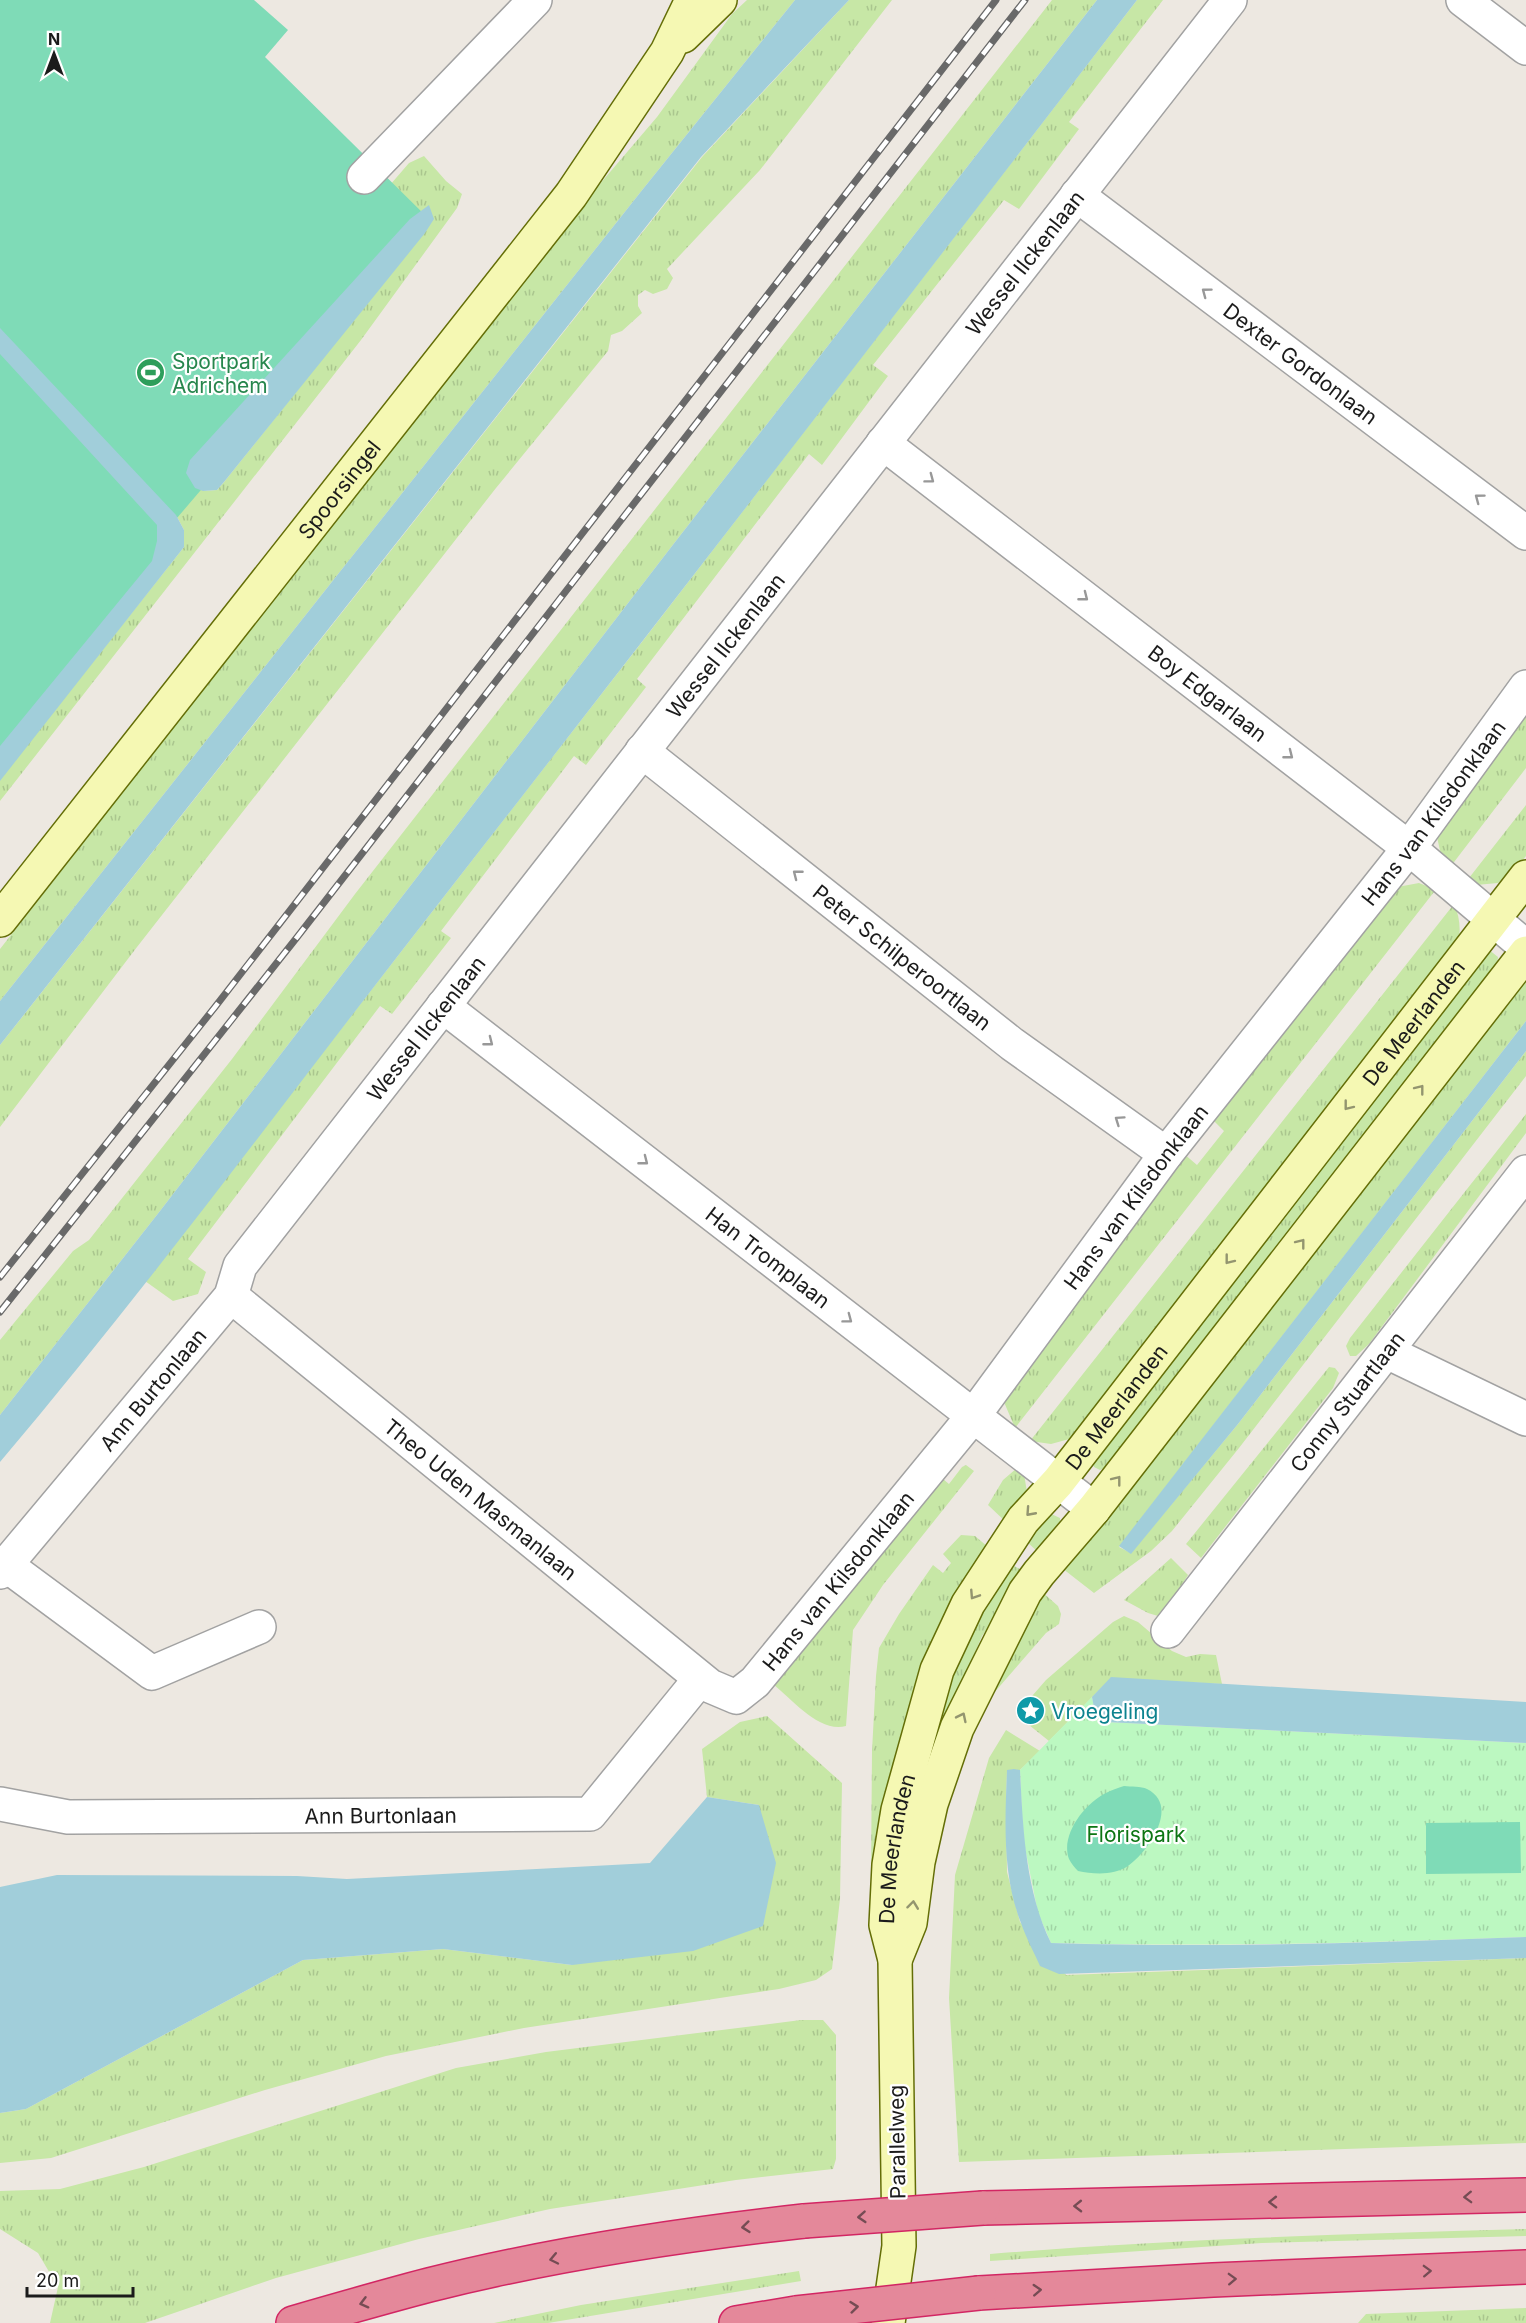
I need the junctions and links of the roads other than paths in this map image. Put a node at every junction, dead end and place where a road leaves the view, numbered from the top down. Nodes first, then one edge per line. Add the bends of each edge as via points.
1 (535, 0) edge
2 (692, 0) edge
3 (720, 0) edge
4 (1230, 0) edge
5 (1463, 0) edge
6 (1526, 48) edge
7 (667, 52) junction
8 (364, 177) dead end
9 (1077, 195) junction
10 (883, 443) junction
11 (1526, 533) edge
12 (1526, 687) edge
13 (642, 751) junction
14 (1409, 848) junction
15 (1526, 877) edge
16 (1493, 919) junction
17 (0, 920) edge
18 (1526, 947) edge
19 (1526, 953) edge
20 (443, 1006) junction
21 (1166, 1154) junction
22 (1526, 1172) edge
23 (231, 1296) junction
24 (1387, 1352) junction
25 (974, 1415) junction
26 (1526, 1419) edge
27 (1058, 1482) junction
28 (1094, 1509) junction
29 (3, 1569) edge
30 (259, 1628) dead end
31 (1168, 1631) dead end
32 (700, 1679) junction
33 (736, 1696) joint
34 (0, 1804) edge
35 (895, 1960) junction
36 (1526, 2195) edge
37 (1526, 2267) edge
38 (293, 2323) edge
39 (736, 2323) edge
40 (888, 2323) edge

1 - 8 street
2 - 7 main road, Spoorsingel
3 - 7 main road, Spoorsingel
4 - 9 street, Wessel Ilckenlaan
5 - 6 street
7 - 17 main road, Spoorsingel via 571,195
9 - 10 street, Wessel Ilckenlaan
11 -> 9 street, Dexter Gordonlaan
10 - 13 street, Wessel Ilckenlaan
10 -> 14 street, Boy Edgarlaan
12 - 14 street, Hans van Kilsdonklaan
13 - 20 street, Wessel Ilckenlaan
21 -> 13 street, Peter Schilperoortlaan via 1012,1044
14 - 16 street, Boy Edgarlaan
14 - 21 street, Hans van Kilsdonklaan
15 - 16 main road, De Meerlanden
16 - 18 street, Boy Edgarlaan
16 -> 27 main road, De Meerlanden
28 -> 19 main road, De Meerlanden
20 - 23 street, Wessel Ilckenlaan via 240,1266
20 -> 25 street, Han Tromplaan
21 - 25 street, Hans van Kilsdonklaan
22 - 24 street, Conny Stuartlaan
23 - 29 street, Ann Burtonlaan
23 - 32 street, Theo Uden Masmanlaan
24 - 26 street
24 - 31 street, Conny Stuartlaan
25 - 27 street, Han Tromplaan
25 - 33 street, Hans van Kilsdonklaan via 755,1682
27 - 28 street, Han Tromplaan
27 -> 35 main road, De Meerlanden via 1023,1520 968,1604 937,1670 898,1810 889,1864 886,1925
35 -> 28 main road, De Meerlanden via 910,1923 931,1804 957,1728 1025,1592
29 - 30 street, Ann Burtonlaan via 152,1673
32 - 33 street, Theo Uden Masmanlaan
32 - 34 street, Ann Burtonlaan via 590,1814 68,1817
35 - 40 main road, Parallelweg via 899,2246
36 -> 38 highway, bridge via 983,2208 804,2221 600,2249 430,2285
39 -> 37 highway, bridge via 979,2293

